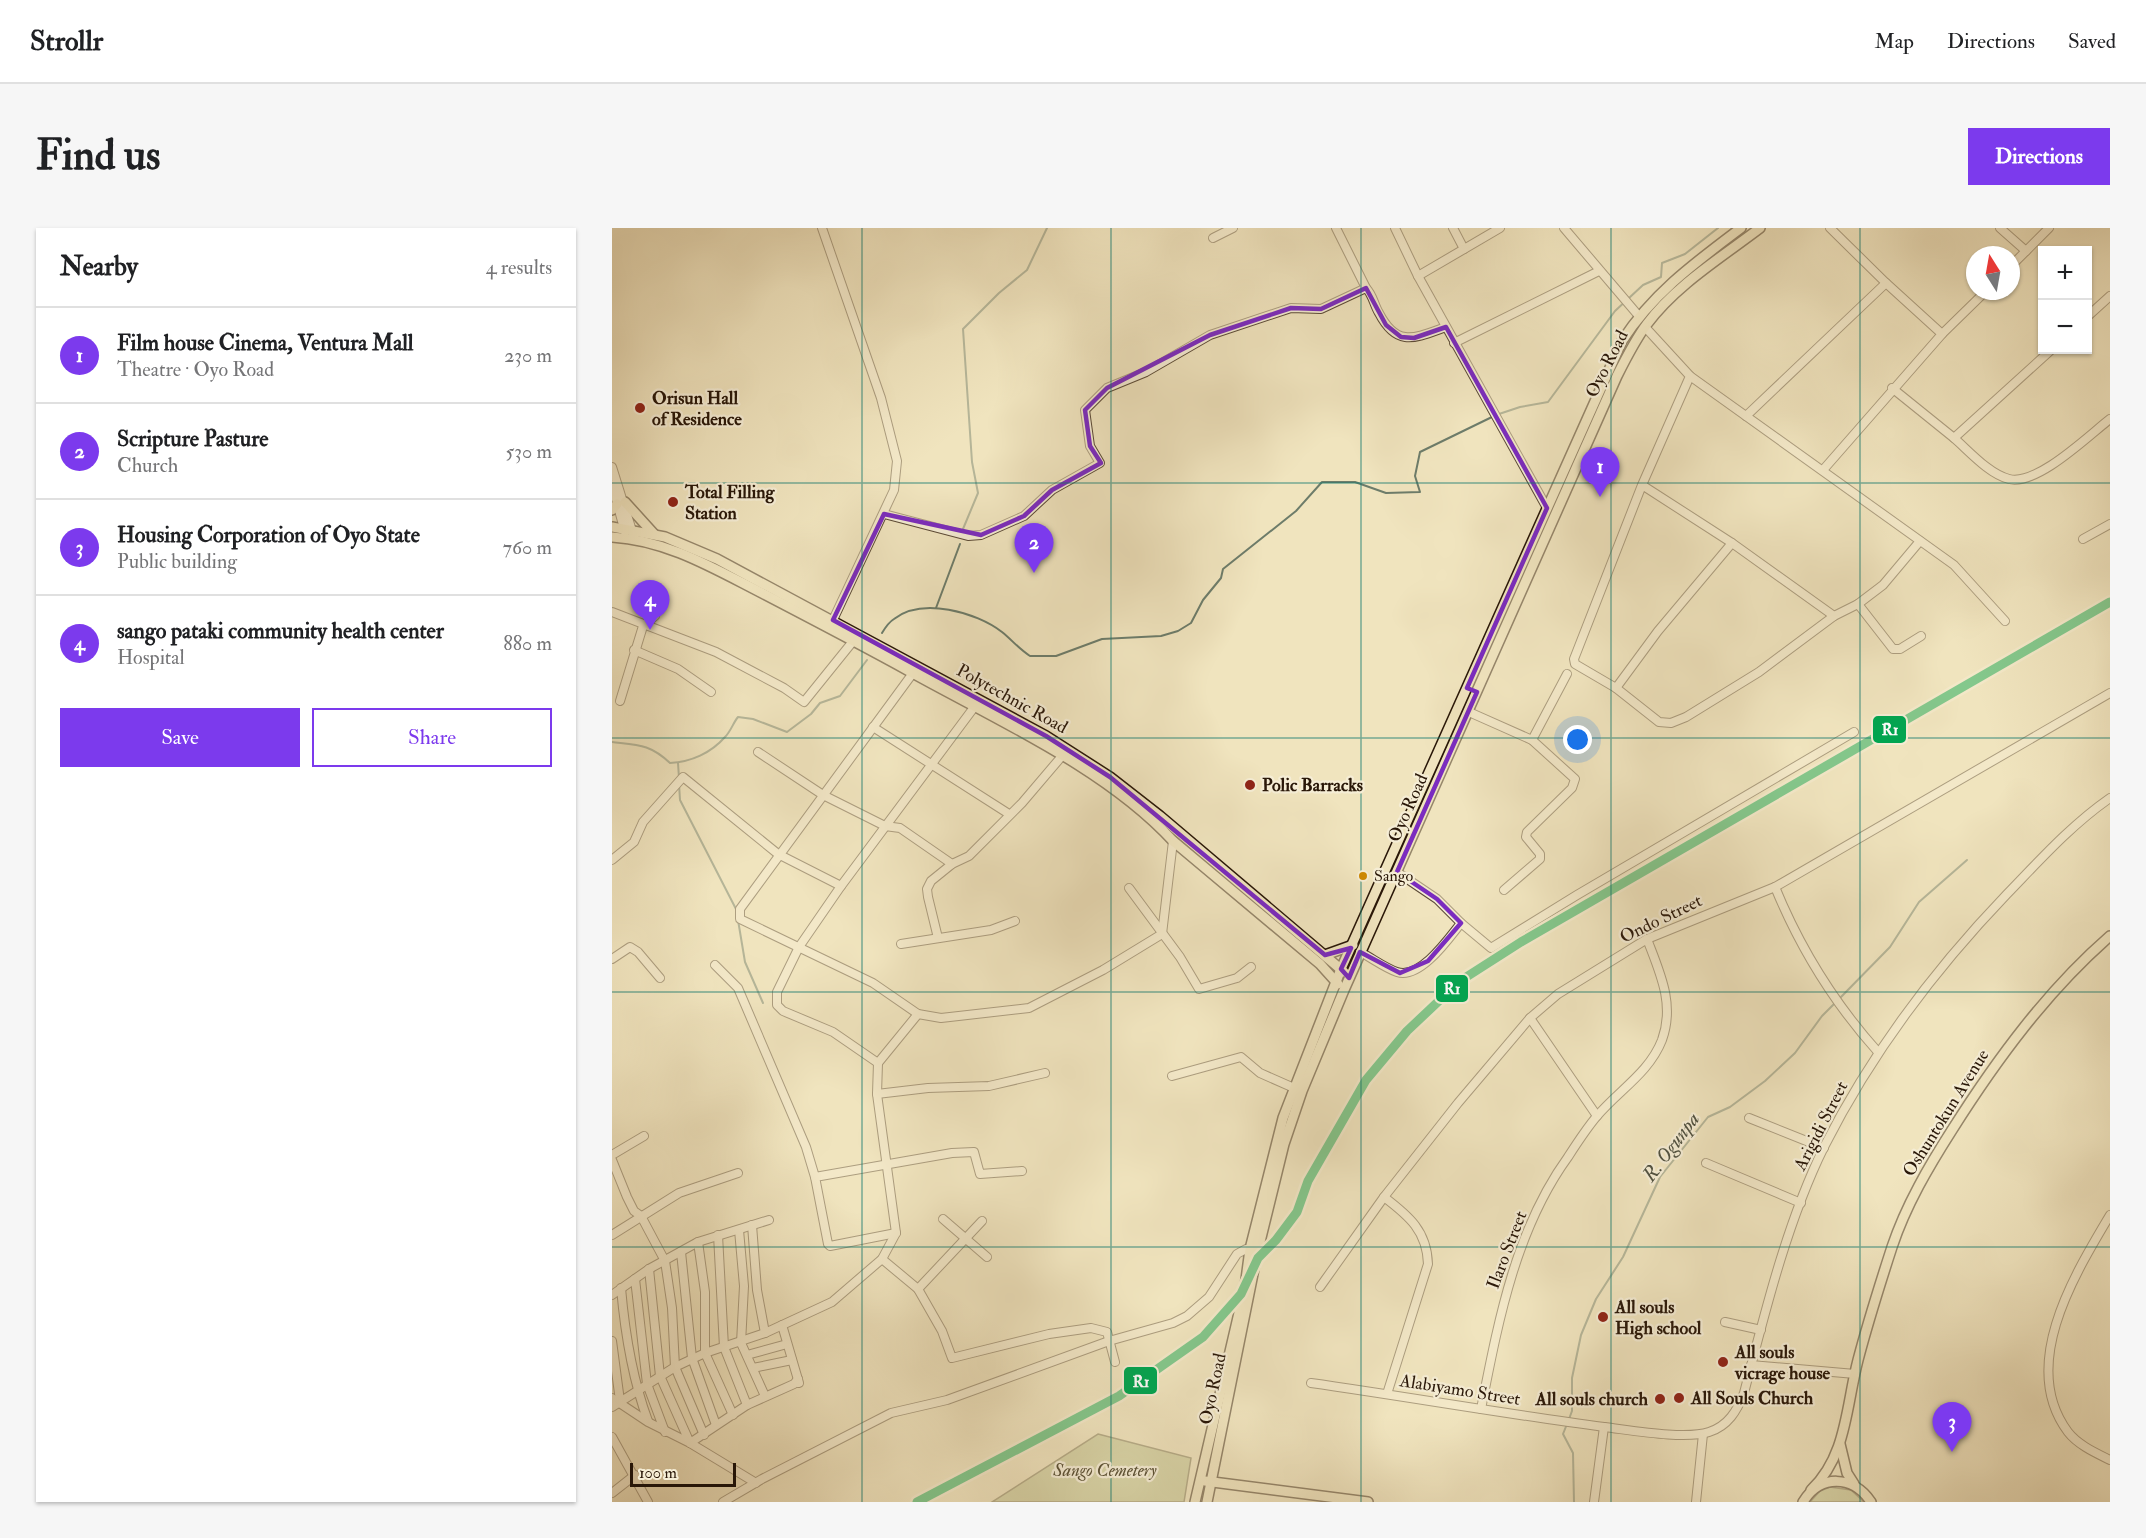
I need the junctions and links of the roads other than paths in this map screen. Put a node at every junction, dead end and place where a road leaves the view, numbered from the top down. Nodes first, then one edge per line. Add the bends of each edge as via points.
1 (822, 228) edge
2 (1233, 228) edge
3 (1336, 228) edge
4 (1395, 228) edge
5 (1453, 228) edge
6 (1500, 228) edge
7 (1564, 228) edge
8 (1741, 228) edge
9 (1760, 228) edge
10 (1830, 228) edge
11 (2000, 228) edge
12 (2049, 228) edge
13 (1213, 238) dead end
14 (1464, 249) junction
15 (2026, 250) junction
16 (2020, 256) edge
17 (1599, 270) junction
18 (1418, 276) junction
19 (1886, 283) junction
20 (1366, 288) junction
21 (2110, 296) edge
22 (1977, 300) edge
23 (2092, 312) edge
24 (1638, 315) junction
25 (1446, 327) junction
26 (1645, 327) junction
27 (1942, 334) junction
28 (1454, 343) junction
29 (2047, 354) edge
30 (1690, 376) junction
31 (1892, 388) junction
32 (1746, 416) junction
33 (2110, 419) edge
34 (1954, 438) junction
35 (612, 467) edge
36 (1823, 470) junction
37 (612, 485) edge
38 (1642, 485) junction
39 (618, 505) edge
40 (1547, 508) junction
41 (884, 514) junction
42 (2110, 524) edge
43 (612, 527) edge
44 (629, 534) junction
45 (654, 534) junction
46 (612, 537) edge
47 (2083, 539) dead end
48 (1920, 541) junction
49 (1732, 543) junction
50 (1858, 604) junction
51 (612, 612) edge
52 (655, 616) dead end
53 (1834, 616) junction
54 (833, 620) junction
55 (2005, 621) dead end
56 (643, 626) junction
57 (844, 631) junction
58 (1921, 636) dead end
59 (854, 640) junction
60 (634, 650) junction
61 (913, 673) junction
62 (1567, 674) dead end
63 (1467, 688) junction
64 (1616, 688) junction
65 (711, 692) dead end
66 (1477, 692) junction
67 (2110, 693) edge
68 (620, 701) dead end
69 (977, 703) junction
70 (1468, 712) junction
71 (873, 727) junction
72 (1854, 732) dead end
73 (1532, 740) junction
74 (758, 752) dead end
75 (1062, 756) junction
76 (931, 765) junction
77 (823, 795) junction
78 (2110, 798) edge
79 (1009, 814) junction
80 (885, 826) junction
81 (1173, 841) junction
82 (778, 854) junction
83 (612, 860) edge
84 (952, 864) junction
85 (1397, 872) junction
86 (842, 886) junction
87 (1775, 887) junction
88 (1128, 888) dead end
89 (1504, 890) dead end
90 (1265, 910) junction
91 (1015, 921) dead end
92 (1461, 923) junction
93 (1162, 934) junction
94 (2110, 936) edge
95 (938, 938) junction
96 (1647, 939) junction
97 (901, 944) dead end
98 (1353, 945) junction
99 (799, 947) junction
100 (1360, 952) junction
101 (1325, 955) junction
102 (612, 959) edge
103 (715, 965) dead end
104 (1251, 967) dead end
105 (1341, 969) junction
106 (660, 978) dead end
107 (1349, 978) junction
108 (1336, 982) junction
109 (1344, 990) junction
110 (918, 1014) junction
111 (1530, 1018) junction
112 (1878, 1052) junction
113 (878, 1063) junction
114 (1045, 1073) dead end
115 (1172, 1076) dead end
116 (1294, 1088) junction
117 (877, 1094) junction
118 (1598, 1116) junction
119 (1749, 1118) dead end
120 (644, 1136) dead end
121 (1824, 1148) junction
122 (612, 1155) edge
123 (612, 1160) edge
124 (1706, 1163) dead end
125 (886, 1164) junction
126 (1022, 1171) dead end
127 (738, 1173) dead end
128 (815, 1177) junction
129 (1384, 1197) junction
130 (1801, 1203) junction
131 (2110, 1215) edge
132 (641, 1216) junction
133 (943, 1219) dead end
134 (769, 1220) dead end
135 (982, 1221) dead end
136 (752, 1225) junction
137 (739, 1230) junction
138 (896, 1233) junction
139 (612, 1235) edge
140 (717, 1235) junction
141 (964, 1238) junction
142 (698, 1242) junction
143 (1254, 1250) junction
144 (681, 1252) junction
145 (987, 1257) dead end
146 (882, 1259) junction
147 (665, 1261) junction
148 (649, 1269) junction
149 (635, 1279) junction
150 (1320, 1287) dead end
151 (621, 1288) junction
152 (918, 1289) junction
153 (612, 1295) edge
154 (1725, 1322) dead end
155 (782, 1325) junction
156 (1761, 1330) junction
157 (765, 1334) junction
158 (612, 1341) edge
159 (1109, 1341) junction
160 (741, 1343) junction
161 (787, 1344) junction
162 (724, 1347) junction
163 (705, 1353) junction
164 (747, 1355) junction
165 (692, 1359) junction
166 (792, 1360) junction
167 (613, 1362) edge
168 (1115, 1362) dead end
169 (1751, 1365) junction
170 (675, 1366) junction
171 (753, 1368) junction
172 (1855, 1374) junction
173 (660, 1376) junction
174 (1311, 1383) dead end
175 (647, 1384) junction
176 (637, 1391) junction
177 (1387, 1394) junction
178 (765, 1396) junction
179 (612, 1398) edge
180 (620, 1401) junction
181 (747, 1406) junction
182 (612, 1407) edge
183 (1481, 1410) junction
184 (733, 1415) junction
185 (648, 1422) junction
186 (716, 1425) junction
187 (1604, 1427) junction
188 (665, 1432) junction
189 (704, 1434) junction
190 (1703, 1434) junction
191 (612, 1437) edge
192 (690, 1443) junction
193 (1840, 1444) junction
194 (2110, 1460) edge
195 (635, 1475) junction
196 (1200, 1480) junction
197 (756, 1482) junction
198 (1210, 1482) junction
199 (1857, 1486) junction
200 (1811, 1490) junction
201 (612, 1493) edge
202 (1334, 1500) edge
203 (1803, 1501) edge
204 (648, 1502) edge
205 (723, 1502) edge
206 (1196, 1502) edge
207 (1207, 1502) edge
208 (1368, 1502) edge
209 (1594, 1502) edge
210 (1696, 1502) edge
211 (1871, 1502) edge

1 - 41 street via 881,398 897,461 897,483
2 - 13 street
3 - 20 street
4 - 18 street
5 - 14 street
6 - 14 street
7 - 17 street
8 - 24 main road, Oyo Road via 1666,286
9 - 26 main road, Oyo Road via 1674,295
10 - 19 street
11 - 15 street
12 - 15 street
14 - 18 street
15 - 16 street
17 - 24 street
17 - 28 street
18 - 25 street
19 - 27 street
19 - 32 street
20 - 25 street via 1386,325 1401,337 1414,338
20 - 41 street via 1321,309 1292,308 1210,335 1146,372 1107,388 1084,410 1090,446 1100,463 1068,480 1024,516 1001,528 968,536
21 - 23 street
22 - 27 street
24 - 40 main road, Oyo Road via 1609,366
25 - 28 street
26 - 30 street
26 - 66 main road, Oyo Road via 1617,376
27 - 31 street
28 - 40 street
29 - 34 street
30 - 32 street
30 - 38 street
31 - 34 street
31 - 36 street
32 - 36 street
33 - 34 street via 2030,479 2000,475
35 - 39 street
36 - 48 street
37 - 39 street
38 - 49 street
38 - 64 street via 1574,659 1575,664
39 - 44 street
39 - 45 main road
40 - 63 main road, Oyo Road
41 - 54 street
42 - 47 street
43 - 44 main road, Polytechnic Road
44 - 45 main road, Polytechnic Road
44 - 46 main road, Polytechnic Road
44 - 57 main road, Polytechnic Road via 665,546
45 - 54 main road, Polytechnic Road via 717,559
48 - 50 street via 1883,585
48 - 55 street via 1954,565
49 - 53 street
49 - 64 street
50 - 53 street
50 - 58 street via 1893,649
51 - 56 street
52 - 56 street
53 - 64 street via 1758,672 1671,723 1649,716
54 - 57 main road, Polytechnic Road
56 - 59 street via 716,652 804,702
56 - 60 street
57 - 59 main road, Polytechnic Road
57 - 69 main road, Polytechnic Road
59 - 61 main road, Polytechnic Road
60 - 65 street via 678,669
60 - 68 street
61 - 69 main road, Polytechnic Road
61 - 71 street
62 - 73 street
63 - 66 main road
63 - 98 main road, Oyo Road
66 - 70 main road, Oyo Road
67 - 87 street, Ondo Street
69 - 75 main road, Polytechnic Road
69 - 76 street
69 - 90 main road, Polytechnic Road via 1046,736 1110,777
70 - 73 street
70 - 85 main road, Oyo Road
71 - 76 street
71 - 77 street
72 - 92 street via 1491,948
73 - 89 street via 1568,770 1575,783 1527,832 1526,837 1540,859
74 - 77 street
75 - 79 street
75 - 81 main road, Polytechnic Road via 1157,823
76 - 79 street
76 - 80 street
77 - 80 street
77 - 82 street
78 - 112 street, Arigidi Street via 2051,848 1988,914 1931,980
79 - 84 street via 969,855
80 - 84 street via 900,828
80 - 86 street
81 - 90 main road, Polytechnic Road
81 - 93 street
82 - 83 street via 683,777 643,822 634,842
82 - 86 street
82 - 99 street via 738,917
84 - 95 street via 927,889
85 - 92 street via 1437,899
85 - 100 main road, Oyo Road
86 - 99 street
87 - 96 street, Ondo Street
87 - 112 street via 1791,927 1830,993
88 - 93 street
90 - 101 main road, Polytechnic Road
90 - 108 main road, Polytechnic Road
91 - 95 street via 991,930
92 - 100 street via 1432,958 1404,973
93 - 104 street via 1199,989 1236,978
93 - 110 street via 1029,1008 961,1017
94 - 172 main road, Oshuntokun Avenue via 2015,1036 1924,1175 1892,1246
95 - 97 street
96 - 111 street, Ondo Street via 1558,994
96 - 118 street, Ilaro Street via 1668,1007 1662,1040 1638,1077
98 - 101 main road
98 - 105 main road, Oyo Road
99 - 110 street via 873,983
99 - 113 street via 777,992 777,1005 832,1032
100 - 107 main road, Oyo Road
101 - 105 main road, Polytechnic Road
102 - 106 street via 630,947
103 - 128 street via 738,988
105 - 107 main road, Polytechnic Road
105 - 108 main road, Oyo Road
107 - 109 main road, Oyo Road
108 - 109 main road, Polytechnic Road
108 - 116 main road, Oyo Road
109 - 143 main road, Oyo Road via 1293,1115
110 - 113 street
111 - 118 street
111 - 129 street, Ondo Street
112 - 121 street, Arigidi Street
113 - 117 street
114 - 117 street via 989,1086
115 - 116 street via 1241,1057 1260,1073
116 - 143 main road, Oyo Road via 1270,1160
117 - 125 street
118 - 183 street, Ilaro Street via 1565,1160 1517,1258 1501,1311
119 - 121 street
120 - 122 street
121 - 130 street, Arigidi Street
123 - 132 street via 634,1211
124 - 130 street
125 - 126 street via 974,1152 981,1174
125 - 128 street
125 - 138 street
127 - 132 street via 679,1193
128 - 138 street via 829,1245
129 - 150 street, Ondo Street
129 - 177 street via 1411,1217 1428,1248 1428,1264
130 - 156 street, Arigidi Street
131 - 194 street via 2058,1316 2050,1340 2049,1364 2050,1387 2069,1432
132 - 139 street
132 - 147 street
133 - 141 street
134 - 136 street
135 - 141 street
136 - 137 street
136 - 157 street
137 - 140 street
137 - 160 street via 744,1286
138 - 146 street
140 - 142 street
140 - 162 street
141 - 145 street
141 - 152 street
142 - 144 street
142 - 163 street via 705,1292
143 - 159 street via 1237,1254 1209,1297 1187,1316 1155,1330
143 - 196 main road, Oyo Road
143 - 198 main road, Oyo Road
144 - 147 street
144 - 165 street
146 - 152 street
146 - 155 street via 832,1302
147 - 148 street
147 - 170 street
148 - 149 street
148 - 173 street
149 - 151 street
149 - 175 street
151 - 153 street
151 - 176 street
152 - 159 street via 952,1358 1077,1330 1107,1332
154 - 156 street
155 - 157 street
155 - 161 street
156 - 169 street, Arigidi Street
157 - 160 street
158 - 167 street
159 - 168 street
159 - 197 street via 947,1400 891,1413
160 - 162 street
160 - 164 street
161 - 164 street
161 - 166 street
162 - 163 street
162 - 181 street
163 - 165 street
163 - 184 street
164 - 171 street
165 - 170 street
165 - 186 street
166 - 171 street
166 - 178 street via 798,1382
167 - 180 street
169 - 172 street
169 - 190 street, Arigidi Street via 1739,1407 1728,1421
170 - 173 street
170 - 189 street
171 - 178 street
172 - 193 main road, Oshuntokun Avenue
173 - 175 street
173 - 192 street
174 - 177 street, Alabiyamo Street
175 - 176 street
175 - 188 street
176 - 180 street
176 - 185 street
177 - 183 street, Alabiyamo Street
178 - 181 street
179 - 180 street
180 - 182 street
180 - 185 street
181 - 184 street
183 - 187 street, Alabiyamo Street
184 - 186 street
185 - 188 street
186 - 189 street
187 - 190 street
187 - 209 street
188 - 192 street
189 - 192 street
190 - 210 street
191 - 195 street
192 - 197 street
193 - 199 main road, Oshuntokun Avenue via 1847,1473
193 - 200 main road, Oshuntokun Avenue via 1831,1469
195 - 201 street
195 - 204 street
196 - 198 main road
196 - 206 main road, Oyo Road
197 - 205 street
198 - 202 main road
198 - 207 main road, Oyo Road
199 - 200 main road via 1830,1481
199 - 211 main road, Oshuntokun Avenue
200 - 203 main road, Oshuntokun Avenue
202 - 208 main road

